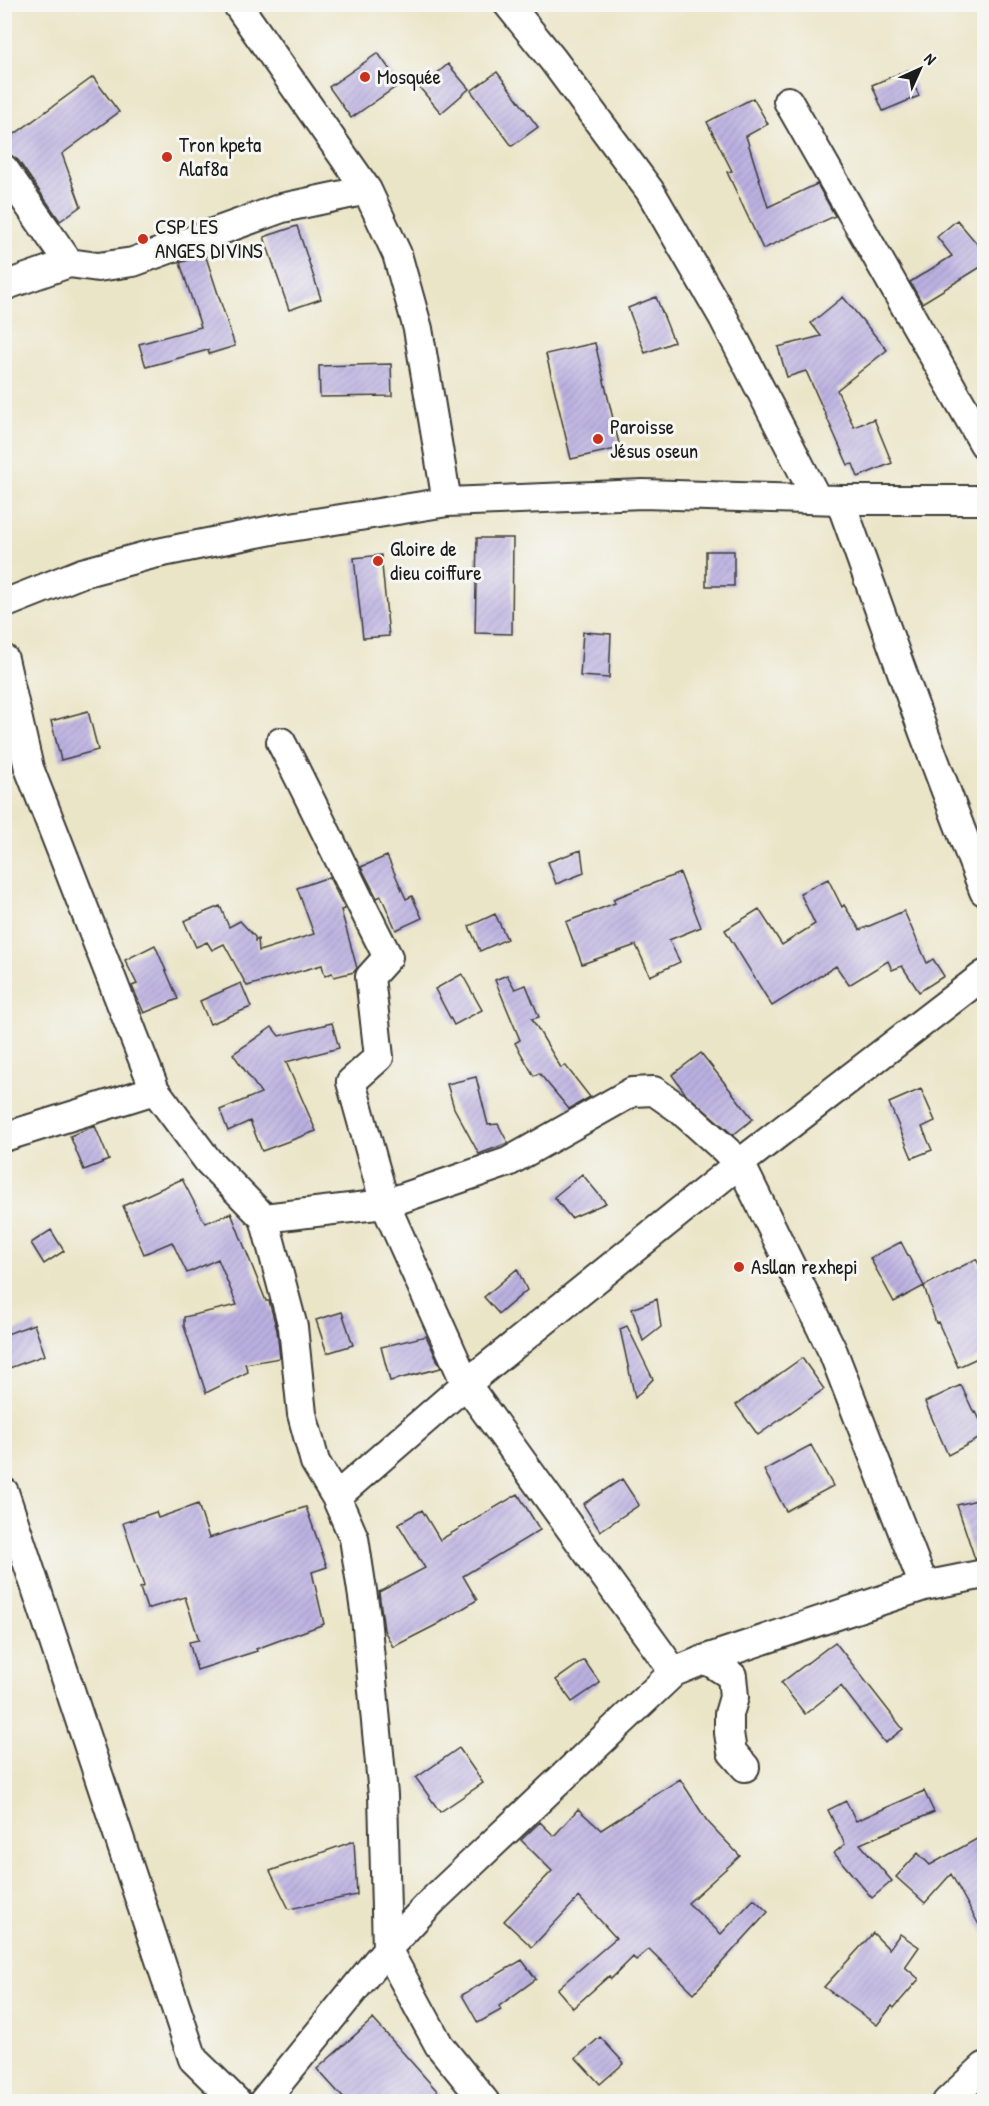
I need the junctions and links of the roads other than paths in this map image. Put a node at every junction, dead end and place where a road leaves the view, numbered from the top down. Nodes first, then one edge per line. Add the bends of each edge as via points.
1 (237, 4) edge
2 (508, 5) edge
3 (788, 101) dead end
4 (4, 169) edge
5 (367, 190) junction
6 (69, 263) junction
7 (4, 286) edge
8 (984, 444) edge
9 (829, 500) junction
10 (984, 500) edge
11 (447, 502) junction
12 (4, 604) edge
13 (4, 659) edge
14 (280, 742) dead end
15 (984, 891) edge
16 (984, 975) edge
17 (155, 1090) junction
18 (4, 1137) edge
19 (740, 1163) junction
20 (385, 1204) junction
21 (264, 1218) junction
22 (466, 1384) junction
23 (4, 1492) edge
24 (336, 1497) junction
25 (984, 1574) edge
26 (924, 1586) junction
27 (706, 1659) junction
28 (674, 1672) junction
29 (745, 1767) dead end
30 (387, 1949) junction
31 (984, 2067) edge
32 (237, 2102) edge
33 (263, 2102) edge
34 (485, 2102) edge
35 (947, 2102) edge

1 - 5 street
2 - 9 street via 650,192
3 - 8 street
4 - 6 street
5 - 6 street via 282,208 133,262 98,267
5 - 11 street via 397,254 418,329
6 - 7 street
9 - 10 street
9 - 11 street via 643,494
9 - 15 street
11 - 12 street via 153,554 82,573
13 - 17 street via 29,768
14 - 20 street via 388,957 370,977 379,1057 351,1082
16 - 19 street
17 - 18 street
17 - 21 street via 208,1161
19 - 20 street via 654,1090 632,1092 508,1162
19 - 22 street
19 - 26 street via 833,1352
20 - 21 street
20 - 22 street
21 - 24 street via 293,1327 302,1414 315,1462
22 - 24 street
22 - 28 street
23 - 32 street via 193,2059
24 - 30 street via 354,1539 366,1617 383,1795
25 - 26 street
26 - 27 street
27 - 28 street
27 - 29 street via 732,1676 734,1697 729,1733 732,1752
28 - 30 street via 441,1892
30 - 33 street
30 - 34 street via 439,2045
31 - 35 street

